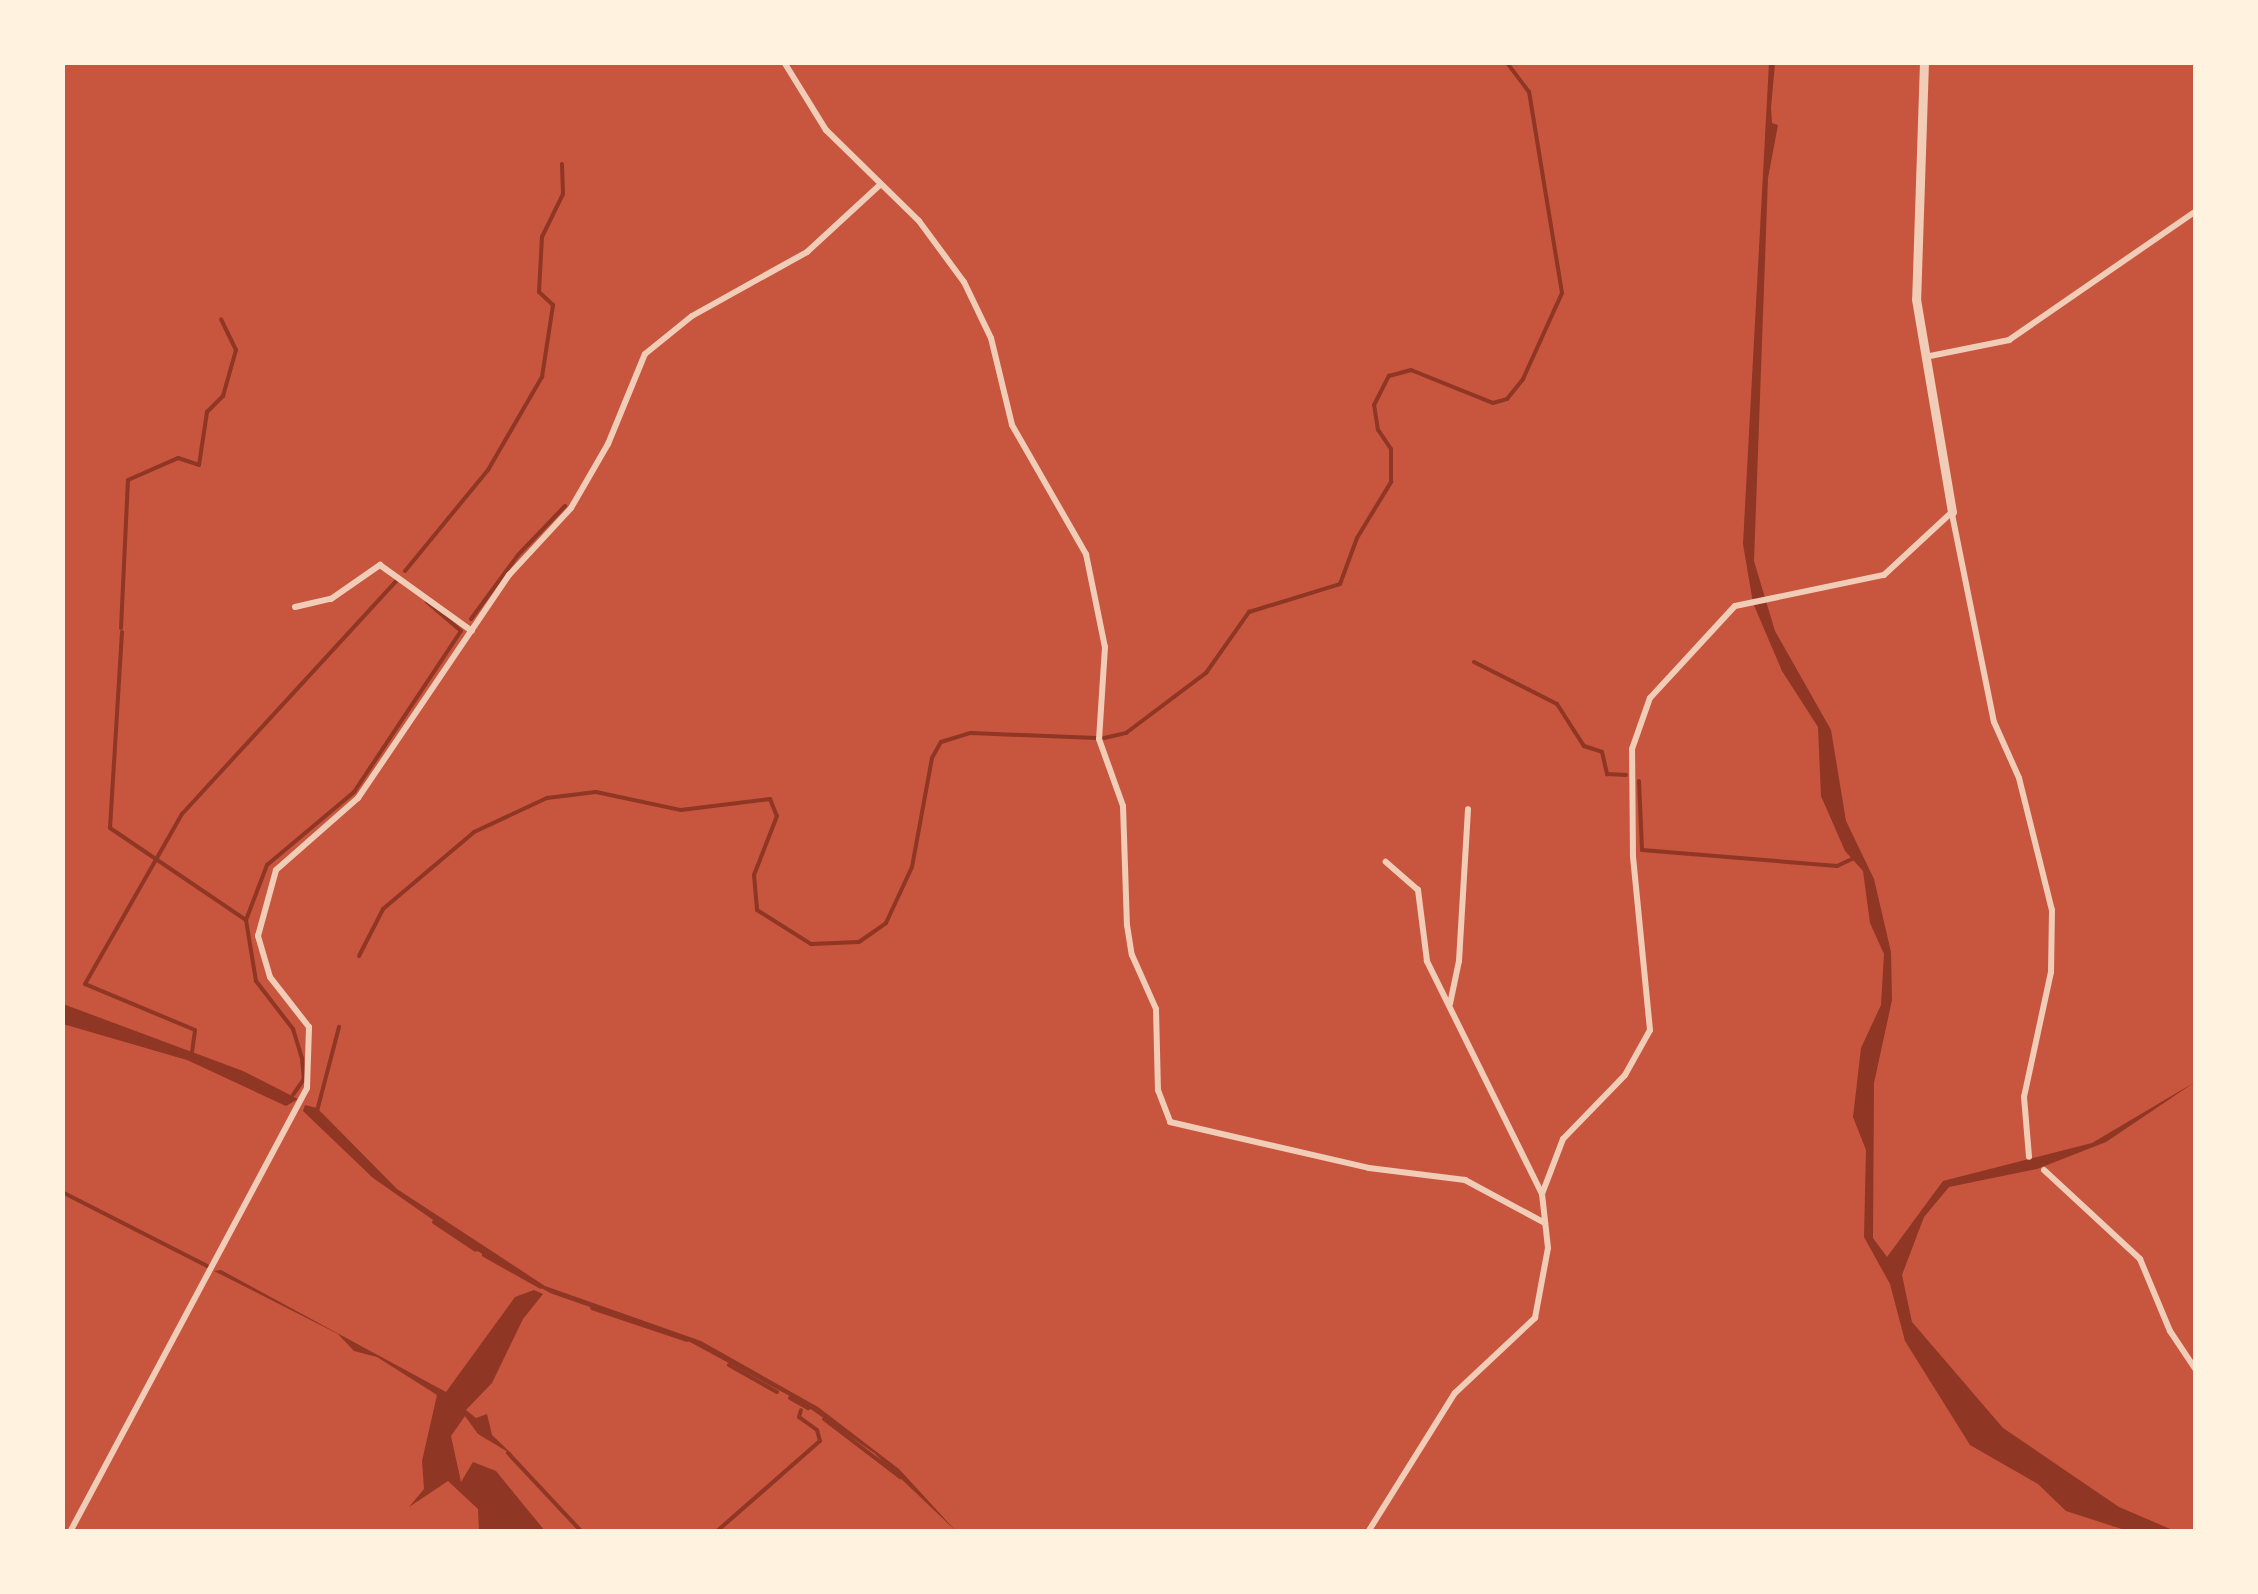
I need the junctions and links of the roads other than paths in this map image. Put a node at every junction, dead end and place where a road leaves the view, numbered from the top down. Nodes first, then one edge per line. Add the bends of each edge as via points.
1 (784, 62) edge
2 (1924, 62) edge
3 (881, 184) junction
4 (2196, 211) edge
5 (1930, 356) junction
6 (1952, 512) junction
7 (296, 608) dead end
8 (472, 631) junction
9 (1468, 809) dead end
10 (1386, 862) dead end
11 (1450, 1005) junction
12 (2029, 1157) dead end
13 (2044, 1170) dead end
14 (1542, 1194) junction
15 (1546, 1223) junction
16 (2196, 1370) edge
17 (70, 1532) edge
18 (1368, 1532) edge

1 - 3 street via 826,130
2 - 5 street via 1915,279
3 - 8 street via 806,252 692,316 646,354 578,499 523,556
3 - 15 street via 936,240 976,302 1012,425 1090,565 1107,682 1100,739 1123,806 1132,955 1156,1008 1158,1090 1170,1122 1350,1165 1465,1180
4 - 5 street via 2009,340
5 - 6 street
6 - 12 street via 1994,722 2019,778 2052,910 2051,972 2024,1096
6 - 14 street via 1884,574 1735,606 1650,698 1632,749 1633,856 1650,1030 1625,1075 1563,1139
7 - 8 street via 330,599 380,565
8 - 17 street via 358,798 283,863 271,882 258,936 270,978 308,1028 306,1088
9 - 11 street
10 - 11 street via 1418,890 1427,961
11 - 14 street
13 - 16 street via 2140,1260 2170,1331
14 - 15 street
15 - 18 street via 1536,1318 1455,1394

